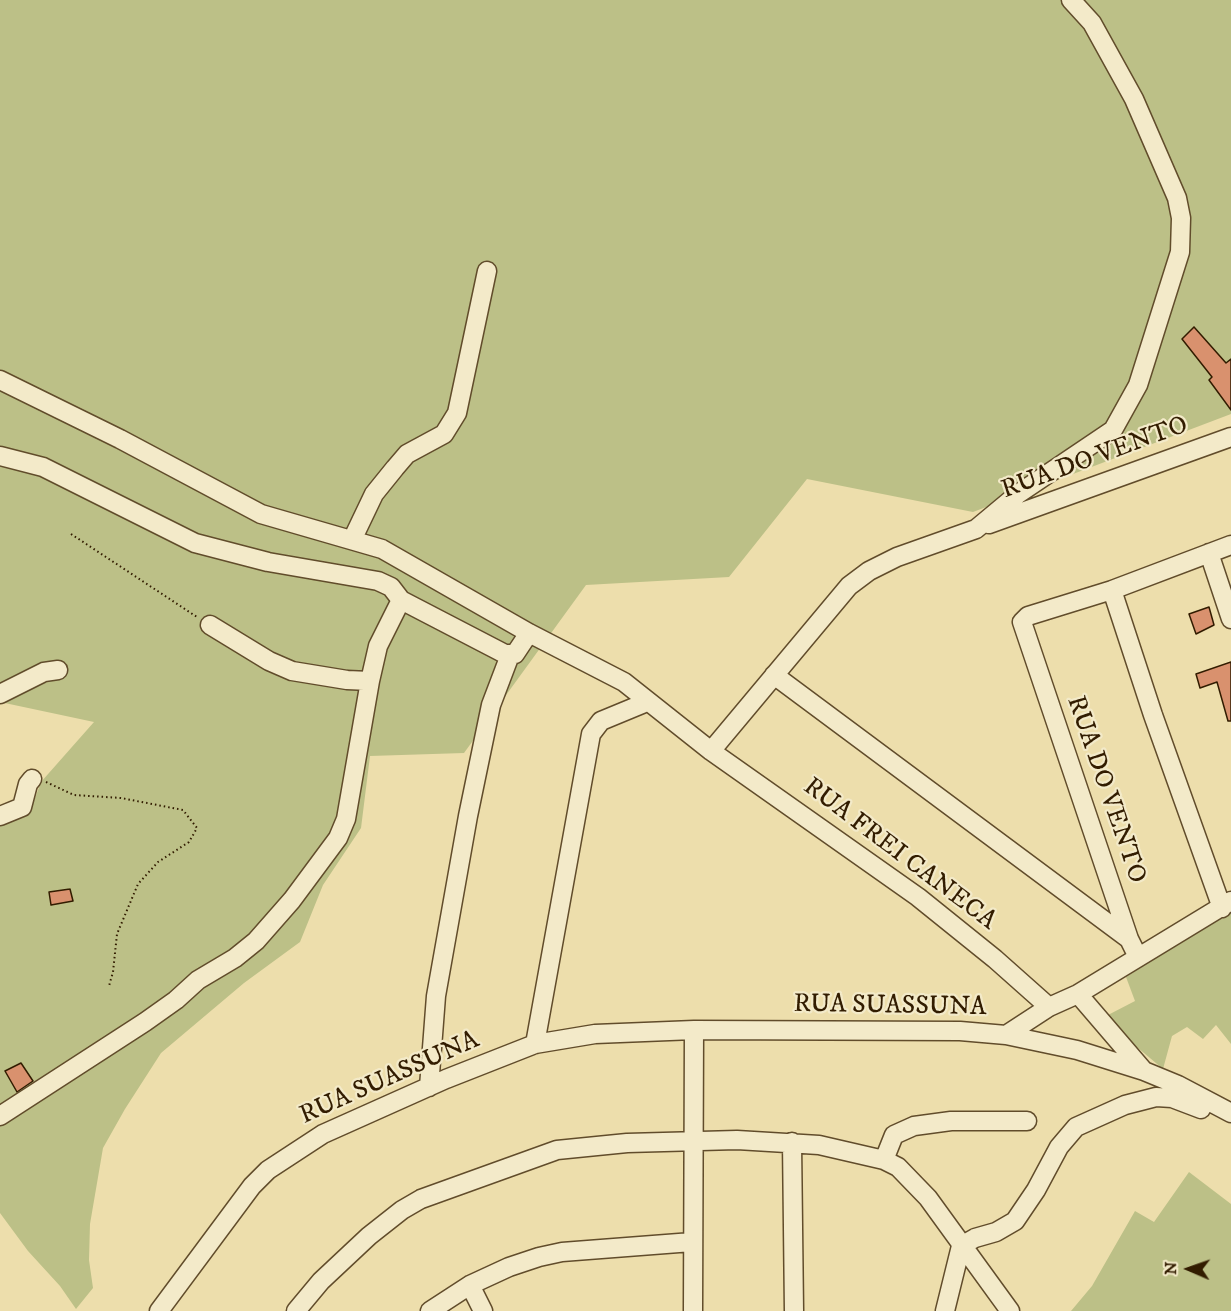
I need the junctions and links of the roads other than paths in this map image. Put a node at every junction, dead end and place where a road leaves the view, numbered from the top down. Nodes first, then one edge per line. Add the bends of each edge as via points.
1 (1071, 0) edge
2 (487, 272) dead end
3 (0, 380) edge
4 (1231, 436) edge
5 (0, 456) edge
6 (976, 529) junction
7 (353, 538) junction
8 (1231, 544) edge
9 (1209, 553) junction
10 (1112, 590) junction
11 (401, 600) junction
12 (1231, 619) edge
13 (210, 625) road end
14 (529, 633) junction
15 (510, 655) junction
16 (58, 670) dead end
17 (774, 675) junction
18 (370, 681) junction
19 (0, 694) edge
20 (647, 702) junction
21 (711, 751) junction
22 (32, 779) road end
23 (0, 816) edge
24 (1226, 905) edge
25 (1129, 939) junction
26 (1138, 957) junction
27 (1078, 994) junction
28 (1049, 1007) junction
29 (694, 1030) junction
30 (1006, 1035) junction
31 (535, 1044) junction
32 (1144, 1071) junction
33 (429, 1087) junction
34 (1231, 1113) edge
35 (0, 1116) edge
36 (1027, 1121) dead end
37 (1231, 1121) edge
38 (694, 1142) junction
39 (792, 1142) junction
40 (884, 1160) junction
41 (692, 1242) junction
42 (962, 1246) junction
43 (470, 1285) junction
44 (159, 1311) edge
45 (296, 1311) edge
46 (430, 1311) edge
47 (483, 1311) edge
48 (693, 1311) edge
49 (794, 1311) edge
50 (945, 1311) edge
51 (1010, 1311) edge

1 - 6 street via 1092,23 1119,70 1167,174 1181,218 1180,252 1149,356 1113,430 1018,494
2 - 7 street via 457,413 444,434 407,454 394,468 374,494
3 - 7 street, RUA FREI CANECA via 261,514
4 - 6 street, RUA DO VENTO
5 - 11 street via 44,467 195,543 268,561 367,578 391,587
6 - 17 street, RUA DO VENTO via 869,571 849,586
7 - 14 street, RUA FREI CANECA via 382,549
8 - 9 street
9 - 10 street
9 - 12 street
10 - 24 street via 1153,715
10 - 25 street, RUA DO VENTO via 1028,615 1023,622
11 - 15 street
11 - 18 street via 378,646
13 - 18 street via 292,671
14 - 15 street
14 - 20 street, RUA FREI CANECA via 624,682
15 - 33 street via 491,705 468,816 436,996
16 - 19 street via 44,672
17 - 21 street, RUA DO VENTO
17 - 25 street
18 - 35 street via 346,819 338,838 292,900 256,941 235,958
20 - 21 street, RUA FREI CANECA
20 - 31 street via 601,721 591,734
21 - 28 street, RUA FREI CANECA via 918,897
22 - 23 street via 22,807
24 - 26 street
25 - 26 street, RUA DO VENTO
26 - 27 street
27 - 28 street
27 - 32 street
28 - 30 street
29 - 30 street, RUA SUASSUNA via 960,1031
29 - 31 street, RUA SUASSUNA via 595,1034
29 - 38 street
30 - 32 street, RUA SUASSUNA via 1077,1050
31 - 33 street, RUA SUASSUNA
32 - 34 street, RUA SUASSUNA
33 - 44 street, RUA SUASSUNA via 322,1134 268,1170
36 - 40 street via 951,1121 914,1126 894,1135
37 - 42 street via 1165,1097 1139,1101 1093,1118 1064,1139 1015,1221
38 - 39 street
38 - 41 street
38 - 45 street via 557,1150 421,1199 369,1236 321,1281
39 - 40 street
39 - 49 street
40 - 42 street via 898,1167 928,1198
41 - 43 street via 562,1252 509,1266
41 - 48 street
42 - 50 street
42 - 51 street
43 - 46 street
43 - 47 street

